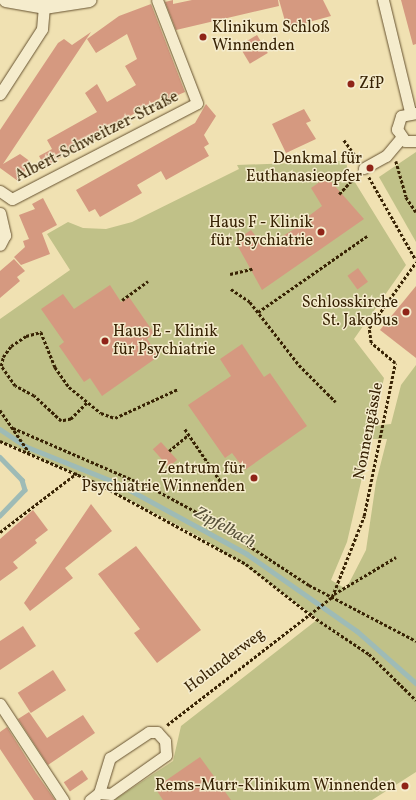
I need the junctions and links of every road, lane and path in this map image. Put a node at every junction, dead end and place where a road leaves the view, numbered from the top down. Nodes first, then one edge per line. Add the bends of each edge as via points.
1 (6, 0) edge
2 (89, 0) edge
3 (157, 0) edge
4 (383, 0) edge
5 (44, 7) junction
6 (0, 94) edge
7 (413, 112) edge
8 (401, 138) junction
9 (344, 140) dead end
10 (416, 141) edge
11 (390, 152) junction
12 (364, 168) junction
13 (0, 191) edge
14 (339, 194) dead end
15 (416, 212) edge
16 (0, 213) edge
17 (367, 236) dead end
18 (0, 244) edge
19 (416, 261) edge
20 (252, 268) dead end
21 (230, 274) dead end
22 (148, 281) dead end
23 (231, 290) dead end
24 (122, 300) dead end
25 (258, 312) junction
26 (178, 389) dead end
27 (336, 402) dead end
28 (87, 403) junction
29 (0, 410) edge
30 (13, 428) junction
31 (185, 429) dead end
32 (188, 435) junction
33 (0, 441) edge
34 (169, 451) dead end
35 (29, 452) junction
36 (77, 473) junction
37 (223, 485) dead end
38 (0, 532) edge
39 (396, 556) dead end
40 (333, 595) junction
41 (312, 616) junction
42 (416, 641) edge
43 (416, 700) edge
44 (0, 704) edge
45 (157, 732) junction
46 (95, 797) edge
47 (63, 800) edge

1 - 5 street
2 - 5 street
3 - 13 street, Albert-Schweitzer-Straße via 197,103 12,200
4 - 7 street
5 - 6 street via 42,29
7 - 8 street via 401,116 396,124
8 - 10 street
8 - 11 street
9 - 12 path, Nonnengässle
11 - 12 street
11 - 15 path via 398,165 406,198
12 - 14 path
12 - 19 path, Nonnengässle
16 - 18 street via 5,235
17 - 25 path
19 - 40 path, Nonnengässle via 369,328 371,343 395,363 364,516
20 - 21 path
22 - 24 path
23 - 25 path via 242,293
25 - 27 path via 299,365
26 - 28 path via 115,418
28 - 28 path via 55,367 41,332 26,336 11,346 3,357 0,366 15,386 34,396 61,421 71,419
29 - 30 path
30 - 35 path
30 - 40 path via 154,489 202,515
31 - 32 path
32 - 34 path
32 - 37 path
33 - 35 path
35 - 36 path
36 - 38 path
36 - 41 path via 246,564
39 - 40 path
40 - 41 path, Nonnengässle via 328,603
40 - 42 path
41 - 43 path via 369,654
41 - 45 path, Holunderweg
44 - 47 street
45 - 46 street via 149,732 110,758
45 - 46 street via 165,741 166,755 111,794

